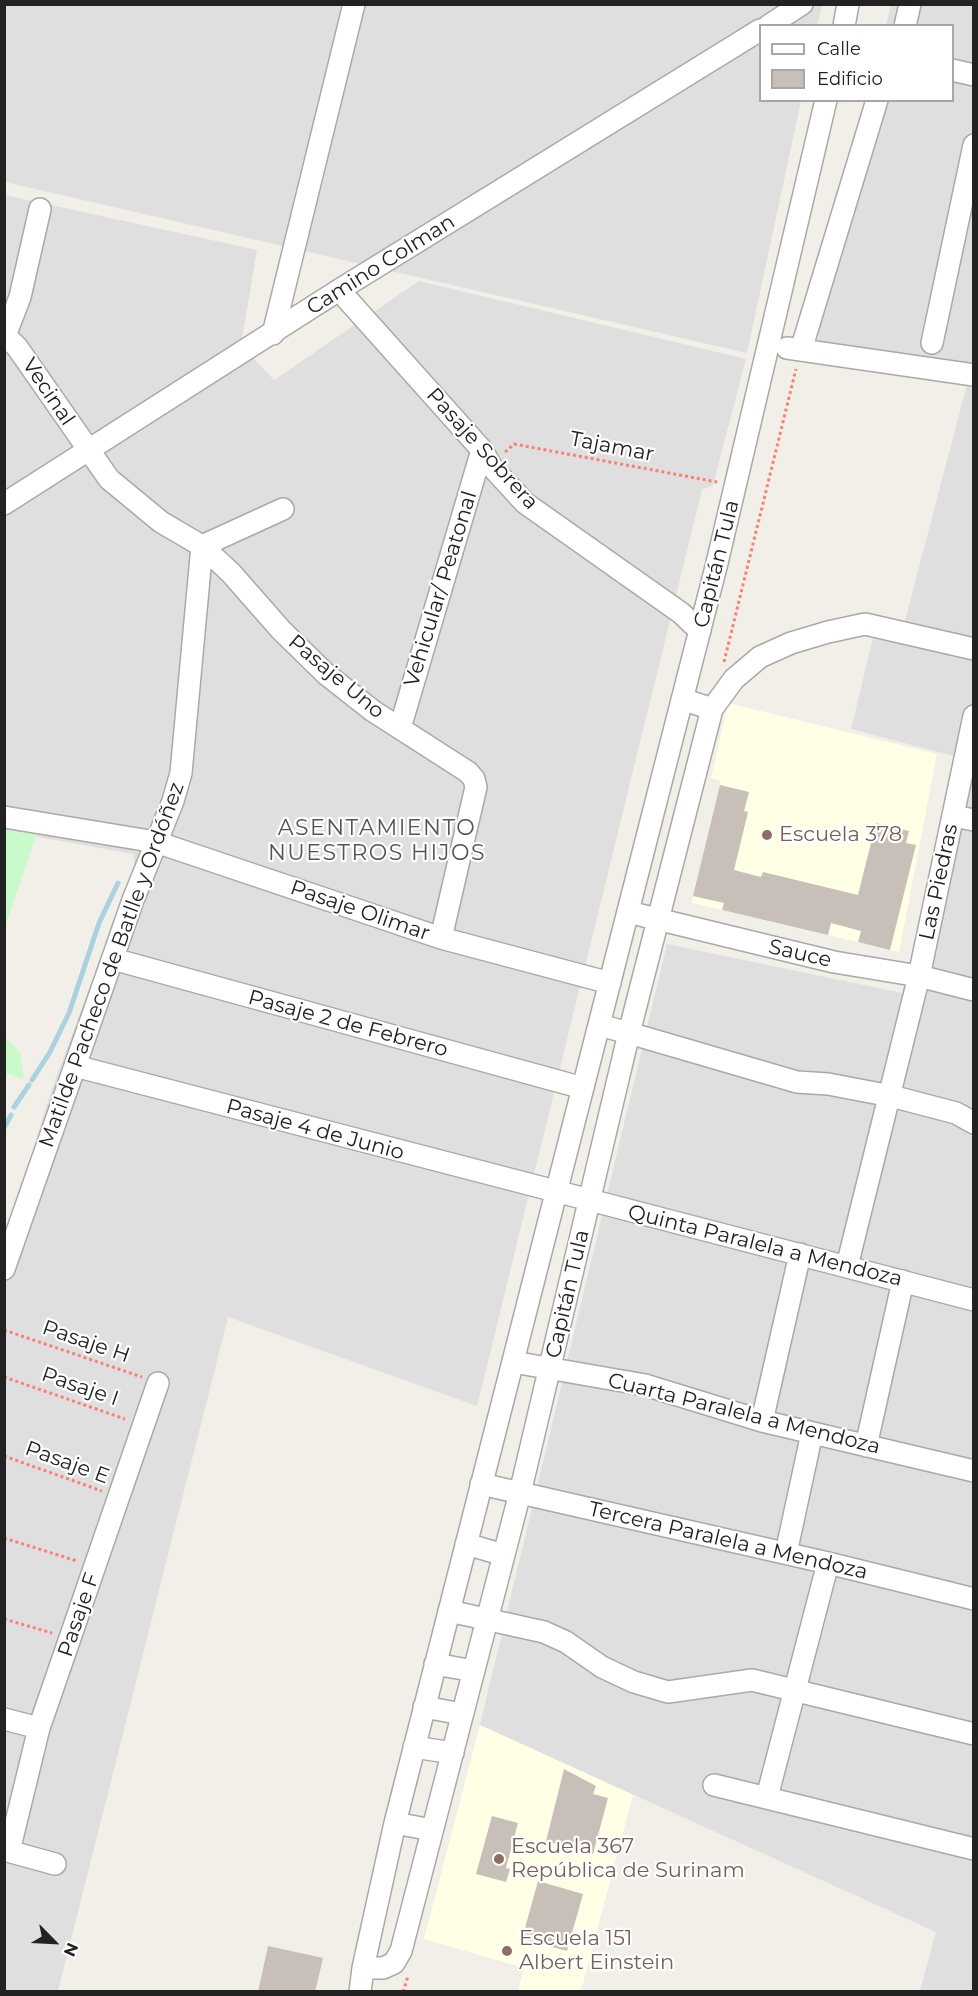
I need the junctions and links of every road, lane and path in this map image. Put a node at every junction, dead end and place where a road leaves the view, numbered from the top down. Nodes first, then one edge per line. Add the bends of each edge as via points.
1 (354, 4) edge
2 (802, 4) edge
3 (848, 4) edge
4 (910, 4) edge
5 (771, 24) edge
6 (843, 24) edge
7 (905, 24) edge
8 (759, 31) edge
9 (954, 70) edge
10 (974, 75) edge
11 (826, 102) edge
12 (876, 102) edge
13 (974, 145) edge
14 (40, 209) dead end
15 (339, 290) junction
16 (273, 334) junction
17 (5, 335) edge
18 (932, 343) dead end
19 (770, 345) junction
20 (801, 350) junction
21 (974, 375) edge
22 (89, 452) junction
23 (487, 458) junction
24 (736, 485) junction
25 (4, 504) edge
26 (283, 509) dead end
27 (202, 546) junction
28 (700, 631) junction
29 (974, 649) edge
30 (724, 663) dead end
31 (682, 699) junction
32 (712, 709) junction
33 (974, 716) edge
34 (400, 728) junction
35 (953, 816) junction
36 (4, 817) edge
37 (974, 820) edge
38 (156, 842) junction
39 (628, 912) junction
40 (658, 920) junction
41 (441, 938) junction
42 (113, 959) junction
43 (919, 976) junction
44 (610, 983) junction
45 (974, 990) edge
46 (599, 1025) junction
47 (629, 1033) junction
48 (75, 1066) junction
49 (583, 1088) junction
50 (891, 1096) junction
51 (974, 1123) edge
52 (556, 1193) junction
53 (590, 1202) junction
54 (800, 1254) junction
55 (847, 1266) junction
56 (4, 1269) edge
57 (903, 1281) junction
58 (974, 1300) edge
59 (4, 1330) edge
60 (513, 1362) junction
61 (550, 1368) junction
62 (4, 1377) edge
63 (158, 1383) joint
64 (762, 1421) junction
65 (145, 1426) junction
66 (812, 1433) junction
67 (866, 1446) junction
68 (4, 1456) edge
69 (974, 1471) edge
70 (482, 1484) junction
71 (520, 1493) junction
72 (120, 1497) junction
73 (4, 1538) edge
74 (466, 1544) junction
75 (786, 1553) junction
76 (504, 1554) junction
77 (828, 1563) junction
78 (96, 1567) junction
79 (974, 1599) edge
80 (449, 1611) junction
81 (4, 1619) edge
82 (487, 1620) junction
83 (71, 1638) junction
84 (435, 1664) junction
85 (474, 1671) junction
86 (795, 1689) junction
87 (424, 1707) junction
88 (462, 1714) junction
89 (4, 1719) edge
90 (39, 1728) junction
91 (974, 1734) edge
92 (414, 1746) junction
93 (453, 1753) junction
94 (714, 1785) dead end
95 (767, 1797) junction
96 (395, 1823) junction
97 (432, 1830) junction
98 (974, 1849) edge
99 (7, 1850) edge
100 (55, 1864) dead end
101 (363, 1968) junction
102 (360, 1992) edge

1 - 16 street
2 - 5 street
3 - 6 street
4 - 7 street
8 - 15 street, Camino Colman
9 - 10 street
11 - 19 street, Capitán Tula
12 - 20 street
13 - 18 street
14 - 17 street via 20,297
15 - 16 street, Camino Colman
15 - 23 street, Pasaje Sobrera
16 - 22 street, Camino Colman
17 - 22 street, Vecinal
19 - 20 street
19 - 24 street, Capitán Tula
20 - 21 street
20 - 30 path
22 - 25 street, Camino Colman
22 - 27 street, Pasaje Uno via 109,479 140,505
23 - 24 path, Tajamar via 514,444
23 - 28 street, Pasaje Sobrera via 525,503 681,613
23 - 34 street, Vehicular/ Peatonal
24 - 28 street, Capitán Tula
26 - 27 street
27 - 34 street, Pasaje Uno via 326,674
27 - 38 street, Matilde Pacheco de Batlle y Ordóñez via 181,773
28 - 31 street, Capitán Tula
29 - 32 street via 865,624 828,632 760,657 734,679
31 - 32 street
31 - 39 street, Capitán Tula
32 - 40 street, Capitán Tula
33 - 35 street, Las Piedras
34 - 41 street, Pasaje Uno via 468,772 476,787
35 - 37 street
35 - 43 street, Las Piedras
36 - 38 street, Pasaje Olimar
38 - 41 street, Pasaje Olimar
38 - 42 street, Matilde Pacheco de Batlle y Ordóñez
39 - 40 street, Sauce
39 - 44 street, Capitán Tula
40 - 43 street, Sauce via 834,962
40 - 47 street, Capitán Tula
41 - 44 street, Pasaje Olimar
42 - 48 street, Matilde Pacheco de Batlle y Ordóñez
42 - 49 street, Pasaje 2 de Febrero
43 - 45 street, Sauce
43 - 50 street
44 - 46 street, Capitán Tula
46 - 47 street
46 - 49 street, Capitán Tula
47 - 50 street via 797,1082
47 - 53 street, Capitán Tula
48 - 52 street, Pasaje 4 de Junio
48 - 56 street, Matilde Pacheco de Batlle y Ordóñez
49 - 52 street, Capitán Tula
50 - 51 street via 956,1113
50 - 55 street
52 - 53 street, Quinta Paralela a Mendoza
52 - 60 street, Capitán Tula
53 - 54 street, Quinta Paralela a Mendoza
53 - 61 street, Capitán Tula
54 - 55 street, Quinta Paralela a Mendoza
54 - 64 street
55 - 57 street, Quinta Paralela a Mendoza
57 - 58 street, Quinta Paralela a Mendoza
57 - 67 street
59 - 63 path, Pasaje H
60 - 61 street, Cuarta Paralela a Mendoza
60 - 70 street, Capitán Tula
61 - 64 street, Cuarta Paralela a Mendoza via 645,1385
61 - 71 street, Capitán Tula
62 - 65 path, Pasaje I
63 - 65 street, Pasaje F
64 - 66 street, Cuarta Paralela a Mendoza
65 - 72 street, Pasaje F
66 - 67 street, Cuarta Paralela a Mendoza
66 - 75 street
67 - 69 street, Cuarta Paralela a Mendoza
68 - 72 path, Pasaje E
70 - 71 street, Tercera Paralela a Mendoza
70 - 74 street, Capitán Tula
71 - 75 street, Tercera Paralela a Mendoza
71 - 76 street, Capitán Tula
72 - 78 street, Pasaje F
73 - 78 path
74 - 76 street
74 - 80 street, Capitán Tula
75 - 77 street, Tercera Paralela a Mendoza
76 - 82 street, Capitán Tula
77 - 79 street, Tercera Paralela a Mendoza
77 - 86 street
78 - 83 street, Pasaje F
80 - 82 street
80 - 84 street, Capitán Tula
81 - 83 path
82 - 85 street, Capitán Tula
82 - 86 street via 544,1632 612,1672 668,1692 752,1680
83 - 90 street, Pasaje F
84 - 85 street
84 - 87 street, Capitán Tula
85 - 88 street, Capitán Tula
86 - 91 street
86 - 95 street
87 - 88 street
87 - 92 street, Capitán Tula
88 - 93 street, Capitán Tula
89 - 90 street
90 - 99 street, Pasaje F
92 - 93 street
92 - 96 street, Capitán Tula
93 - 97 street, Capitán Tula
94 - 95 street
95 - 98 street
96 - 97 street
96 - 101 street, Capitán Tula
97 - 101 street, Capitán Tula via 401,1951 394,1963 383,1968
99 - 100 street
101 - 102 street, Capitán Tula

